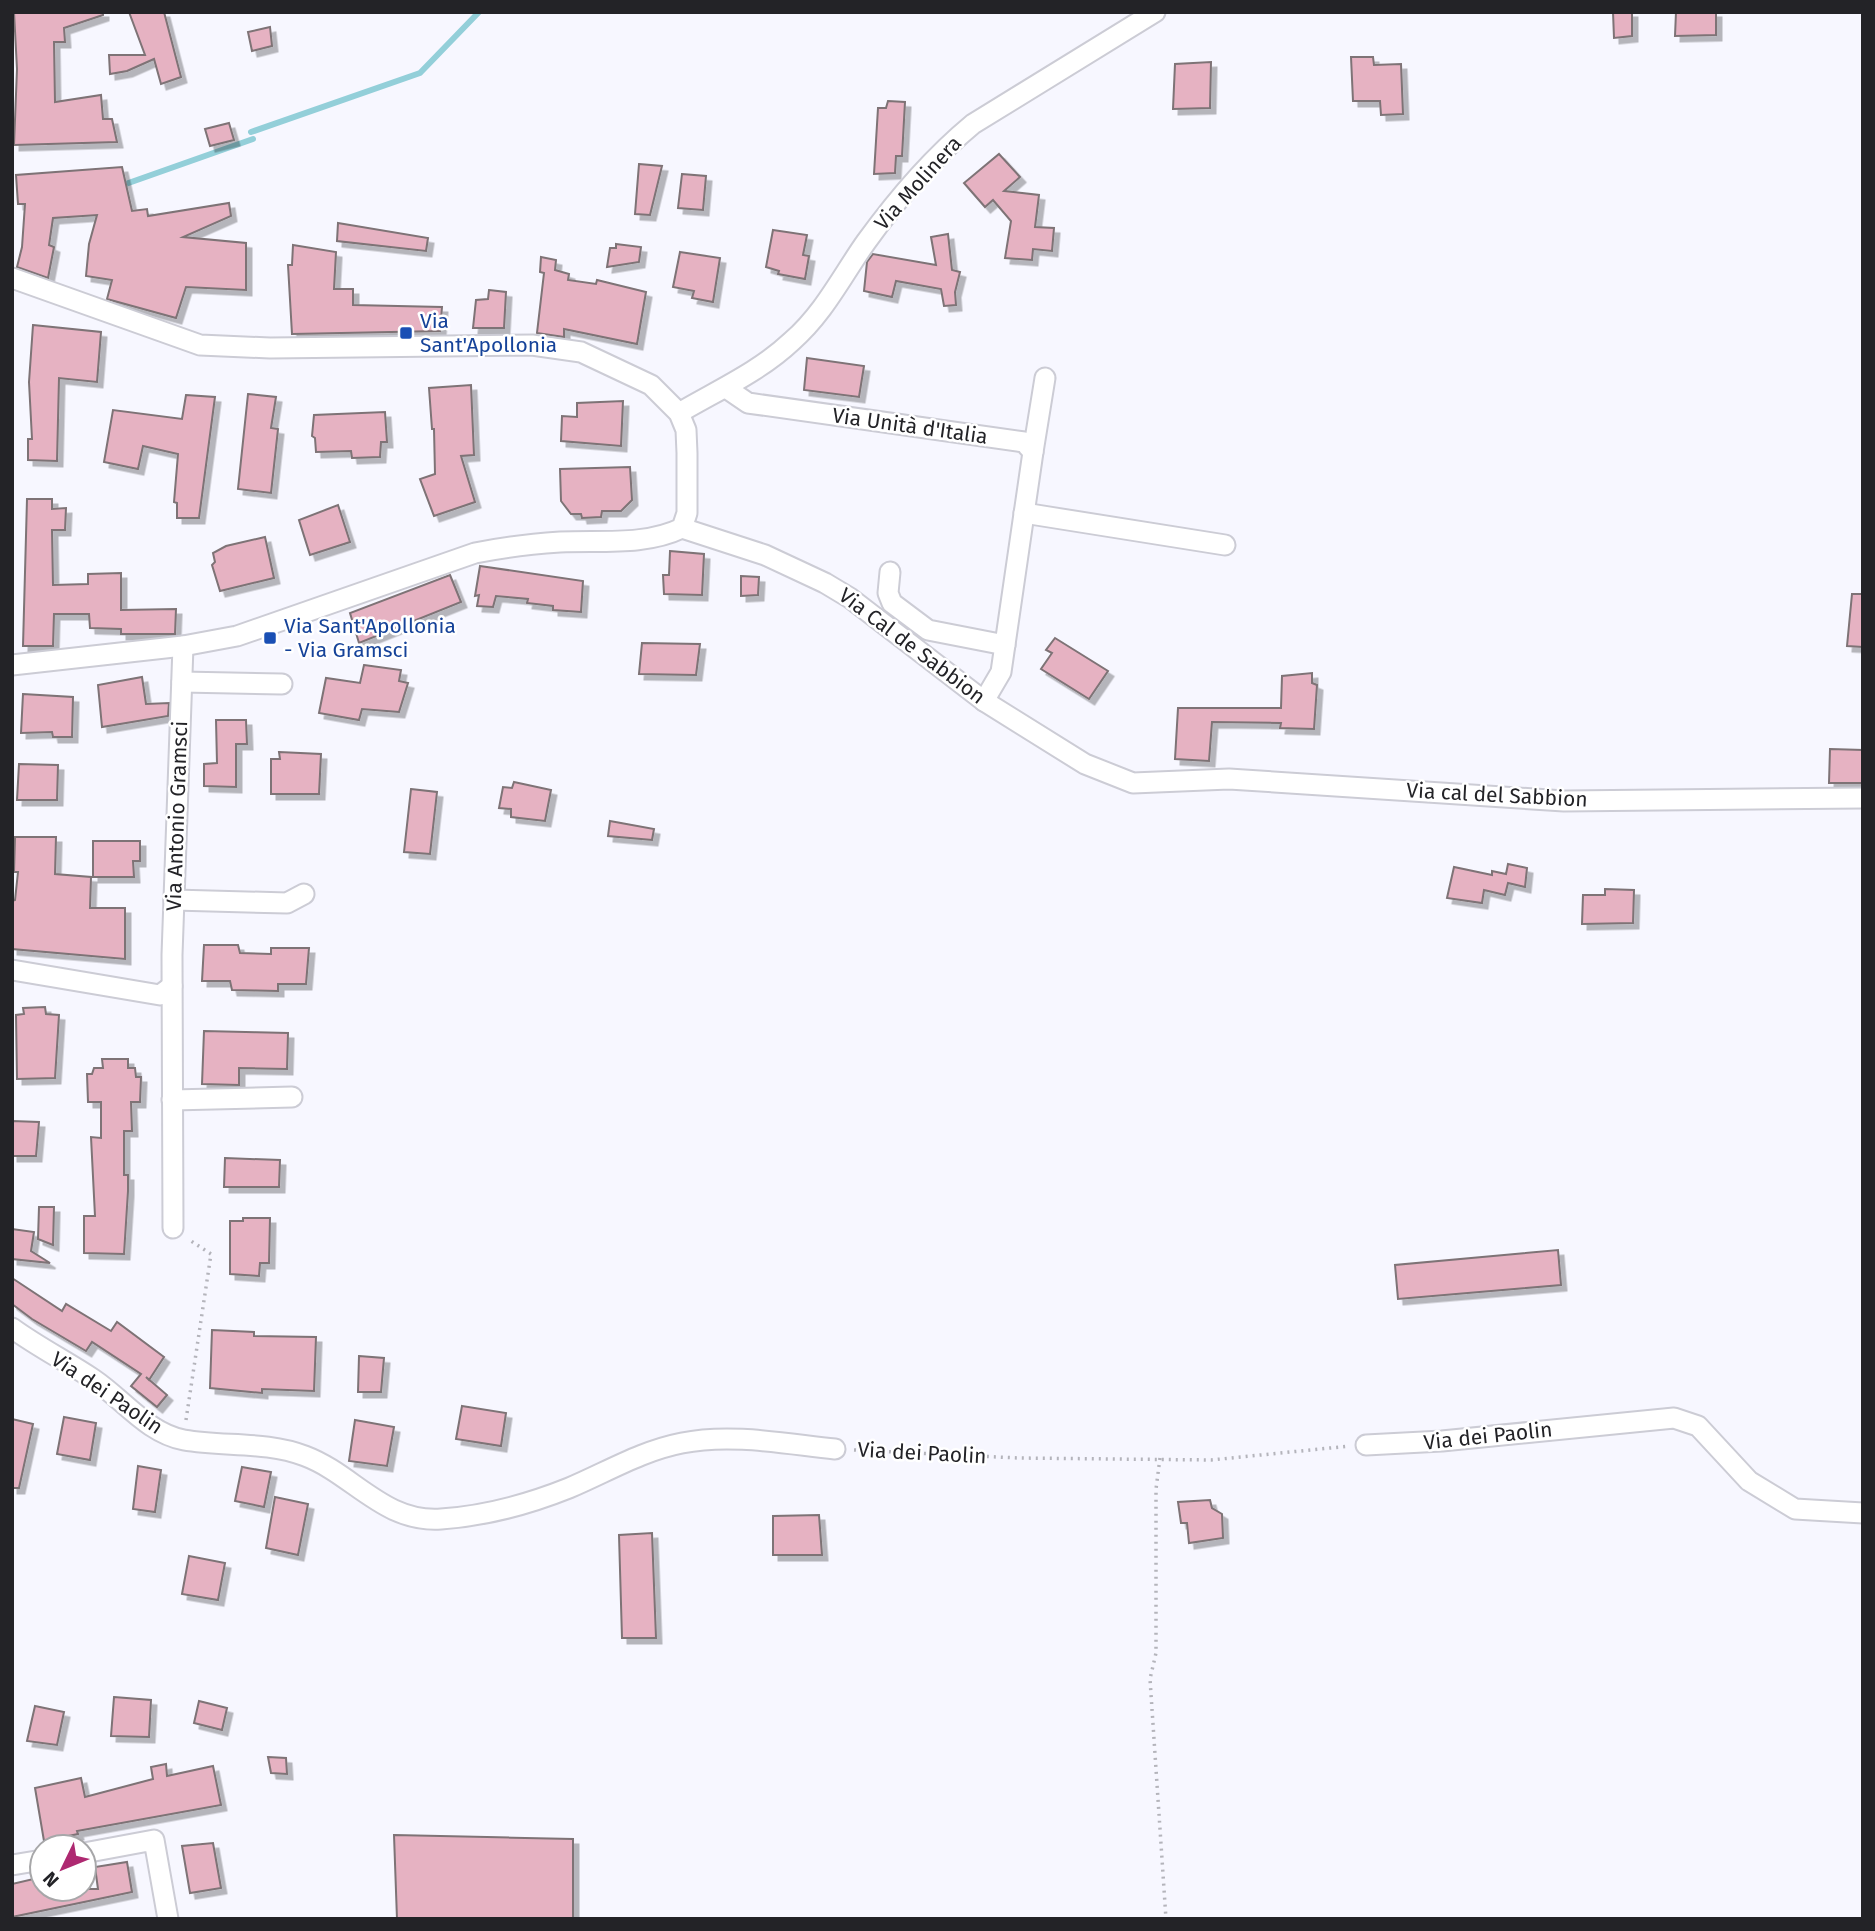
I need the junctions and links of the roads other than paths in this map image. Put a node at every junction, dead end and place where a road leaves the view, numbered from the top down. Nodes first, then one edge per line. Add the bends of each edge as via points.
1 (1155, 12) edge
2 (12, 278) edge
3 (1045, 378) dead end
4 (726, 388) junction
5 (679, 413) junction
6 (1033, 452) junction
7 (1024, 513) junction
8 (682, 527) junction
9 (1225, 545) dead end
10 (890, 572) dead end
11 (1005, 645) junction
12 (183, 646) junction
13 (12, 665) edge
14 (182, 682) junction
15 (282, 684) dead end
16 (984, 701) junction
17 (1133, 783) joint
18 (1863, 798) edge
19 (304, 894) dead end
20 (174, 900) junction
21 (12, 970) edge
22 (172, 985) junction
23 (292, 1097) dead end
24 (172, 1100) junction
25 (173, 1228) road end
26 (12, 1328) edge
27 (1366, 1445) road end
28 (835, 1449) road end
29 (1863, 1513) edge
30 (98, 1850) edge
31 (168, 1919) edge

1 - 4 street, Via Molinera via 973,124 949,144 894,203 819,312 793,341
2 - 5 street via 200,345 532,345 581,352 651,385
3 - 6 street
4 - 5 street, Via Molinera
4 - 6 street, Via Unità d'Italia via 748,402 1024,442
5 - 8 street via 686,430 687,453 687,513
6 - 7 street
7 - 9 street
7 - 11 street
8 - 12 street via 667,536 632,541 509,545 475,553 273,625
8 - 16 street, Via Cal de Sabbion via 765,555 825,583
10 - 11 street via 892,603 928,630
11 - 16 street via 1001,672
12 - 13 street
12 - 14 street, Via Antonio Gramsci
14 - 15 street
14 - 20 street, Via Antonio Gramsci
16 - 17 street, Via Cal de Sabbion via 1084,764
17 - 18 street, Via cal del Sabbion via 1229,779 1564,801
19 - 20 street via 287,903
20 - 22 street, Via Antonio Gramsci
21 - 22 street via 160,995
22 - 24 street, Via Antonio Gramsci
23 - 24 street
24 - 25 street, Via Antonio Gramsci
26 - 28 street, Via dei Paolin via 99,1384 151,1426 184,1440 254,1444 305,1456 401,1514 438,1519 518,1506 641,1454 683,1443 720,1440
27 - 29 street, Via dei Paolin via 1674,1418 1698,1426 1749,1481 1795,1509
30 - 31 street via 155,1840

